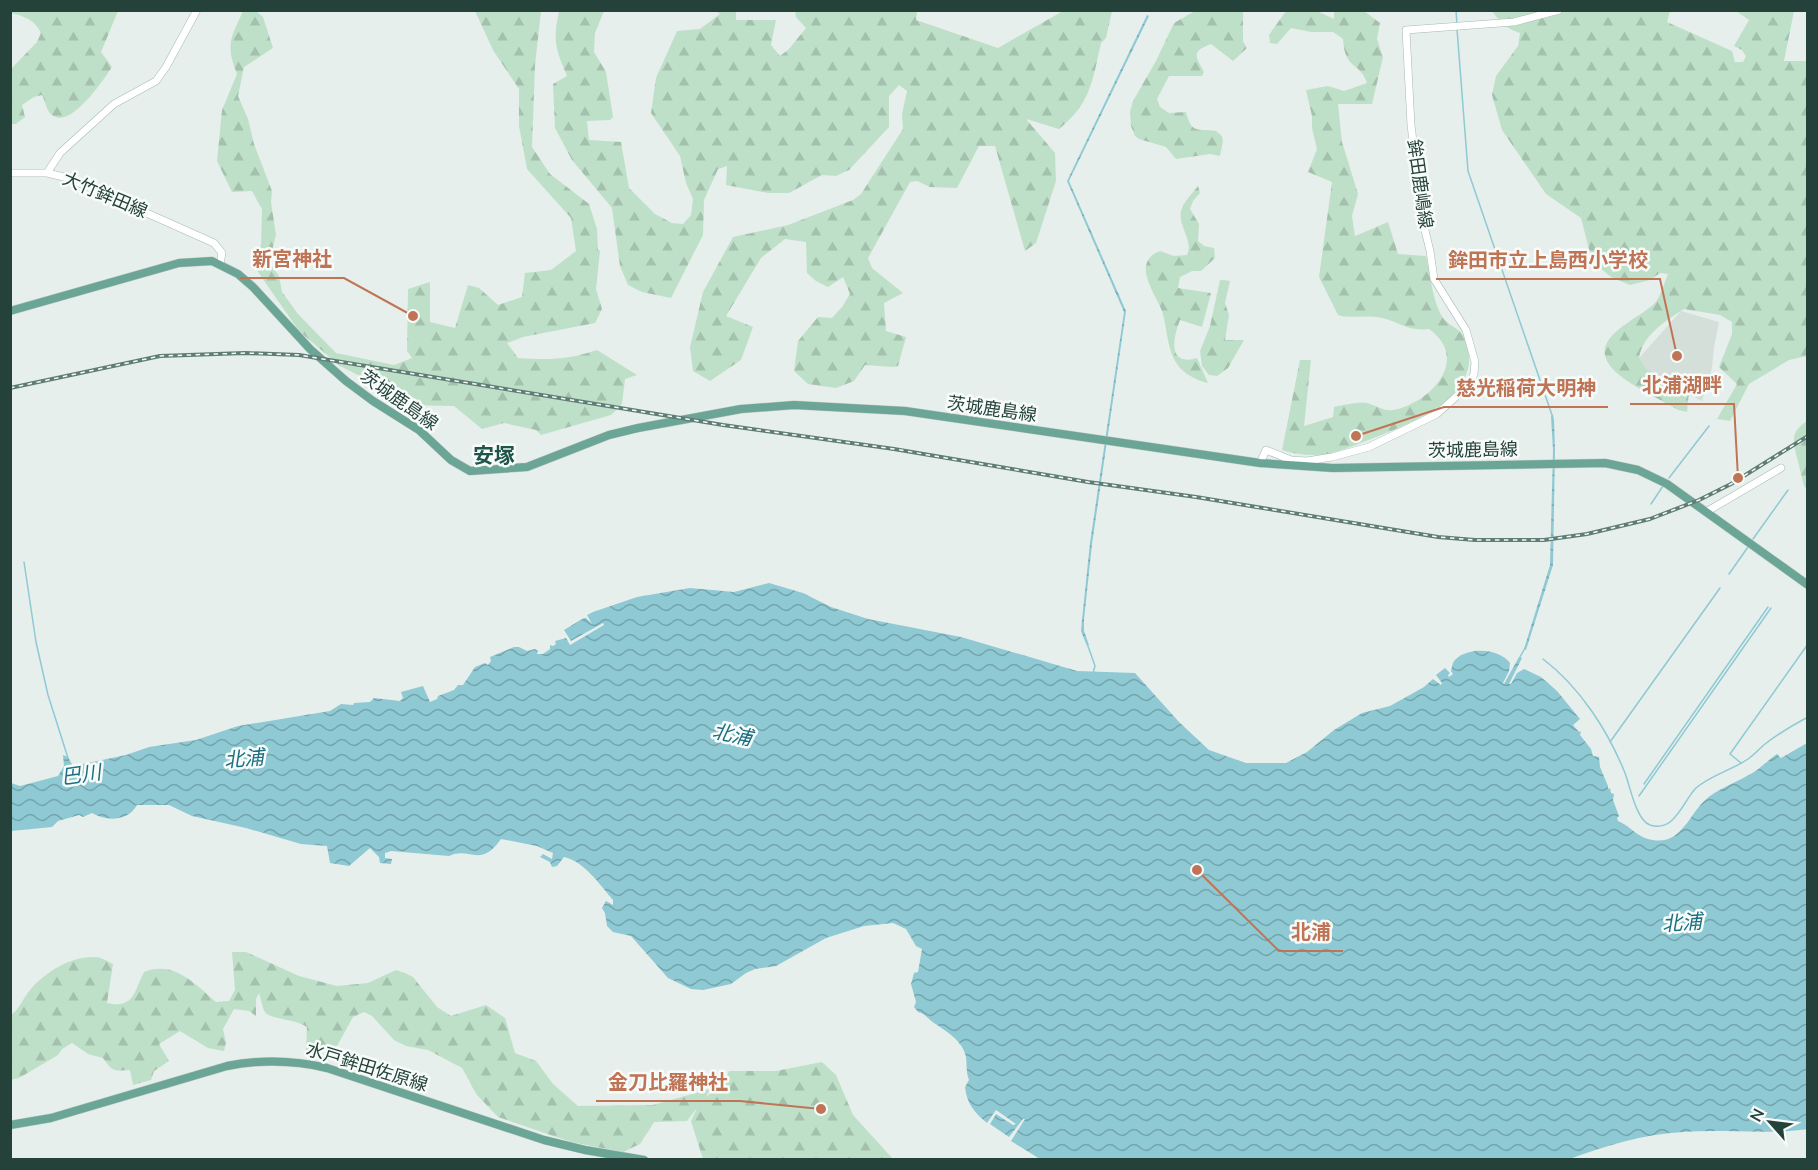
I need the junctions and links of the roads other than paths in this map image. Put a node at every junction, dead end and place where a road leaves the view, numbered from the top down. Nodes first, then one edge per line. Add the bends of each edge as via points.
1 (197, 10) edge
2 (1558, 10) edge
3 (10, 173) edge
4 (47, 173) junction
5 (220, 264) junction
6 (10, 311) edge
7 (1332, 457) junction
8 (1260, 463) junction
9 (1333, 468) junction
10 (1781, 468) dead end
11 (1706, 512) junction
12 (1808, 585) edge
13 (10, 1125) edge
14 (644, 1160) edge

1 - 4 main road, 大竹鉾田線 via 156,81 114,104 60,153
2 - 7 main road, 鉾田鹿嶋線 via 1514,22 1406,30 1410,104 1434,279 1466,330 1475,362 1474,375 1469,385 1433,417 1377,444
3 - 4 main road
4 - 5 main road, 大竹鉾田線 via 83,183 214,243 222,253
5 - 6 main road via 179,263
5 - 8 main road, 茨城鹿島線 via 242,277 346,381 419,430 451,460 470,471 527,467 609,435 725,411 811,405 887,409
7 - 8 main road, 鉾田鹿嶋線 via 1299,461 1266,450
7 - 9 main road
8 - 9 main road, 茨城鹿島線
9 - 11 main road, 茨城鹿島線 via 1605,463 1638,470 1667,484
10 - 11 main road
11 - 12 main road, 茨城鹿島線
13 - 14 main road, 水戸鉾田佐原線 via 51,1118 236,1064 287,1061 327,1068 564,1145

